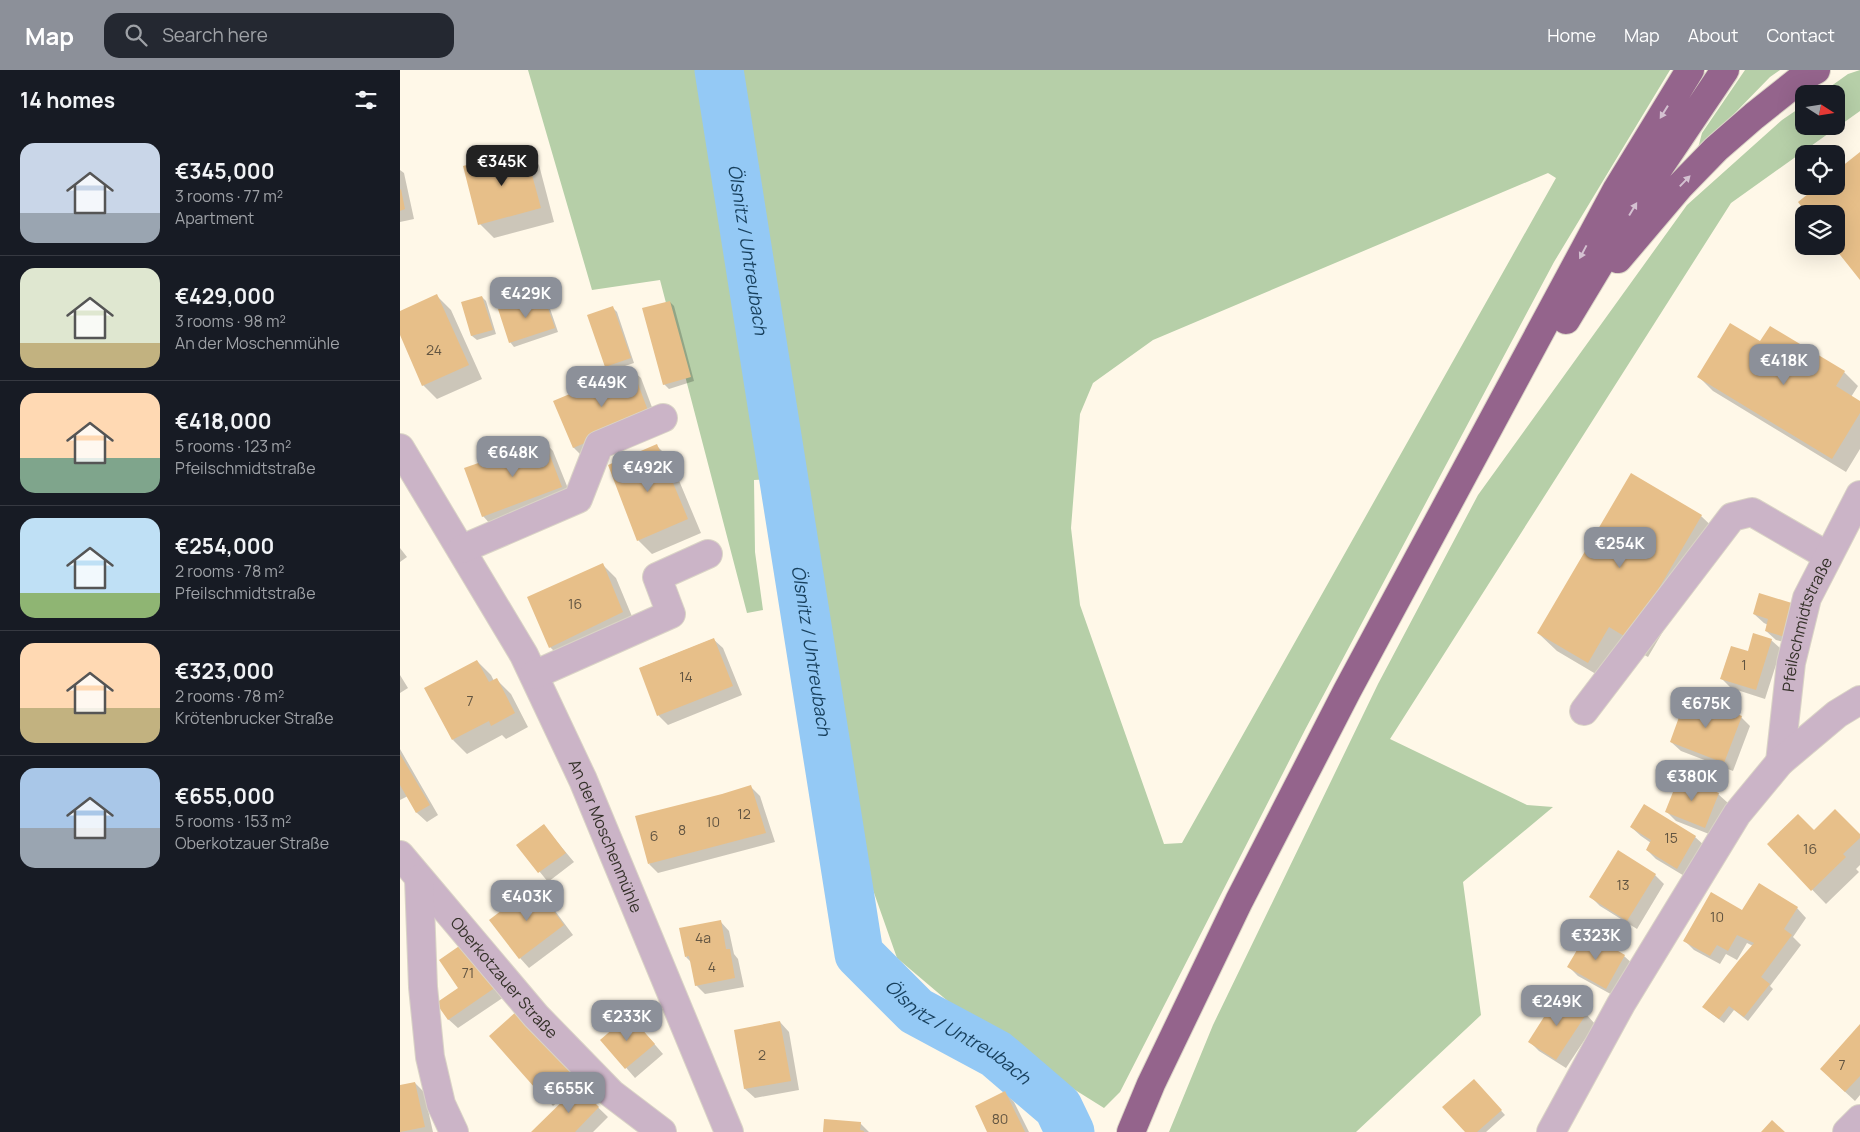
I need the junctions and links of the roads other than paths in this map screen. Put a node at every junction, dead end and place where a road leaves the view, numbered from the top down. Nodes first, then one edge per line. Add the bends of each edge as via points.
1 (1690, 70) edge
2 (1725, 70) edge
3 (1816, 70) edge
4 (1563, 325) junction
5 (663, 418) dead end
6 (400, 448) edge
7 (1456, 487) junction
8 (1860, 495) edge
9 (462, 549) junction
10 (708, 554) dead end
11 (1828, 556) junction
12 (534, 675) junction
13 (1860, 700) edge
14 (1584, 712) dead end
15 (1780, 762) junction
16 (400, 855) edge
17 (419, 879) junction
18 (1860, 1118) edge
19 (454, 1132) edge
20 (662, 1132) edge
21 (729, 1132) edge
22 (1131, 1132) edge
23 (1551, 1132) edge
24 (1847, 1132) edge

1 -> 7 highway via 1617,189
4 -> 2 highway via 1648,184
4 -> 3 highway via 1710,155 1754,116
4 - 7 highway
5 - 9 street via 599,446 578,499
6 - 9 street, An der Moschenmühle
7 - 22 highway via 1244,892
8 - 11 street, Pfeilschmidtstraße
9 - 12 street, An der Moschenmühle
10 - 12 street via 657,577 671,614
11 - 14 street via 1752,512 1732,517
11 - 15 street, Pfeilschmidtstraße via 1807,598 1791,663
12 - 21 street, An der Moschenmühle via 583,780
13 - 15 street via 1837,714
15 - 23 street via 1736,814 1621,1004
16 - 17 street, Oberkotzauer Straße
17 - 19 street via 423,987 430,1057 441,1104
17 - 20 street, Oberkotzauer Straße via 536,1016 612,1094
18 - 24 street

